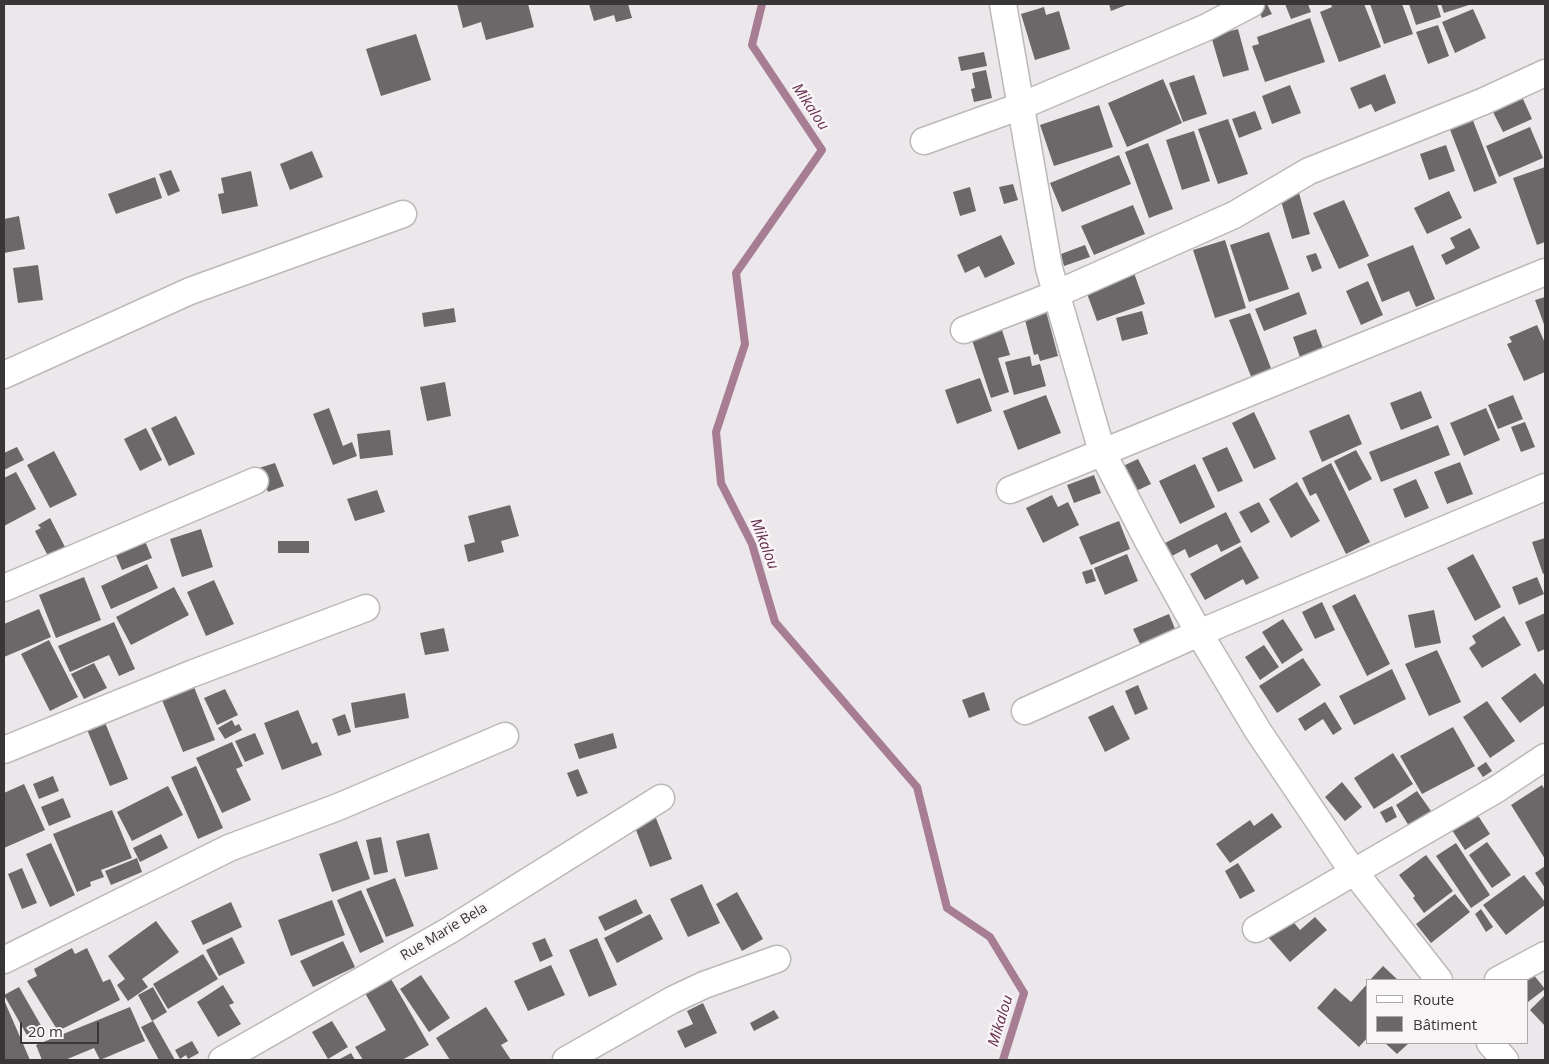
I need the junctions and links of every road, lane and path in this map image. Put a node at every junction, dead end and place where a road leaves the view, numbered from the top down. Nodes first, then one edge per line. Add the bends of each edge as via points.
1 (1003, 4) edge
2 (1251, 4) edge
3 (1545, 73) edge
4 (1021, 106) junction
5 (924, 141) dead end
6 (403, 214) dead end
7 (1545, 272) edge
8 (1056, 294) junction
9 (964, 330) dead end
10 (4, 375) edge
11 (1102, 452) junction
12 (255, 481) dead end
13 (1545, 488) edge
14 (1010, 490) dead end
15 (4, 588) edge
16 (366, 608) dead end
17 (1199, 633) junction
18 (1025, 711) dead end
19 (505, 736) dead end
20 (4, 750) edge
21 (1545, 757) edge
22 (661, 798) dead end
23 (1354, 871) junction
24 (1256, 929) dead end
25 (1545, 955) edge
26 (777, 959) dead end
27 (4, 960) edge
28 (1439, 979) edge
29 (1500, 979) edge
30 (1491, 1044) edge
31 (222, 1060) edge
32 (566, 1060) edge
33 (1504, 1060) edge

1 - 4 street
2 - 4 street via 1205,28
3 - 8 street via 1482,102 1309,171 1234,215
4 - 5 street
4 - 8 street via 1040,224
6 - 10 street via 190,290
7 - 11 street
8 - 9 street
8 - 11 street
11 - 14 street
11 - 17 street
12 - 15 street
13 - 17 street
16 - 20 street
17 - 18 street
17 - 23 street via 1258,731
19 - 27 street via 229,848
21 - 23 street via 1497,789
22 - 31 street, Rue Marie Bela via 450,930
23 - 24 street
23 - 28 street
25 - 29 street
26 - 32 street via 680,996
30 - 33 street

